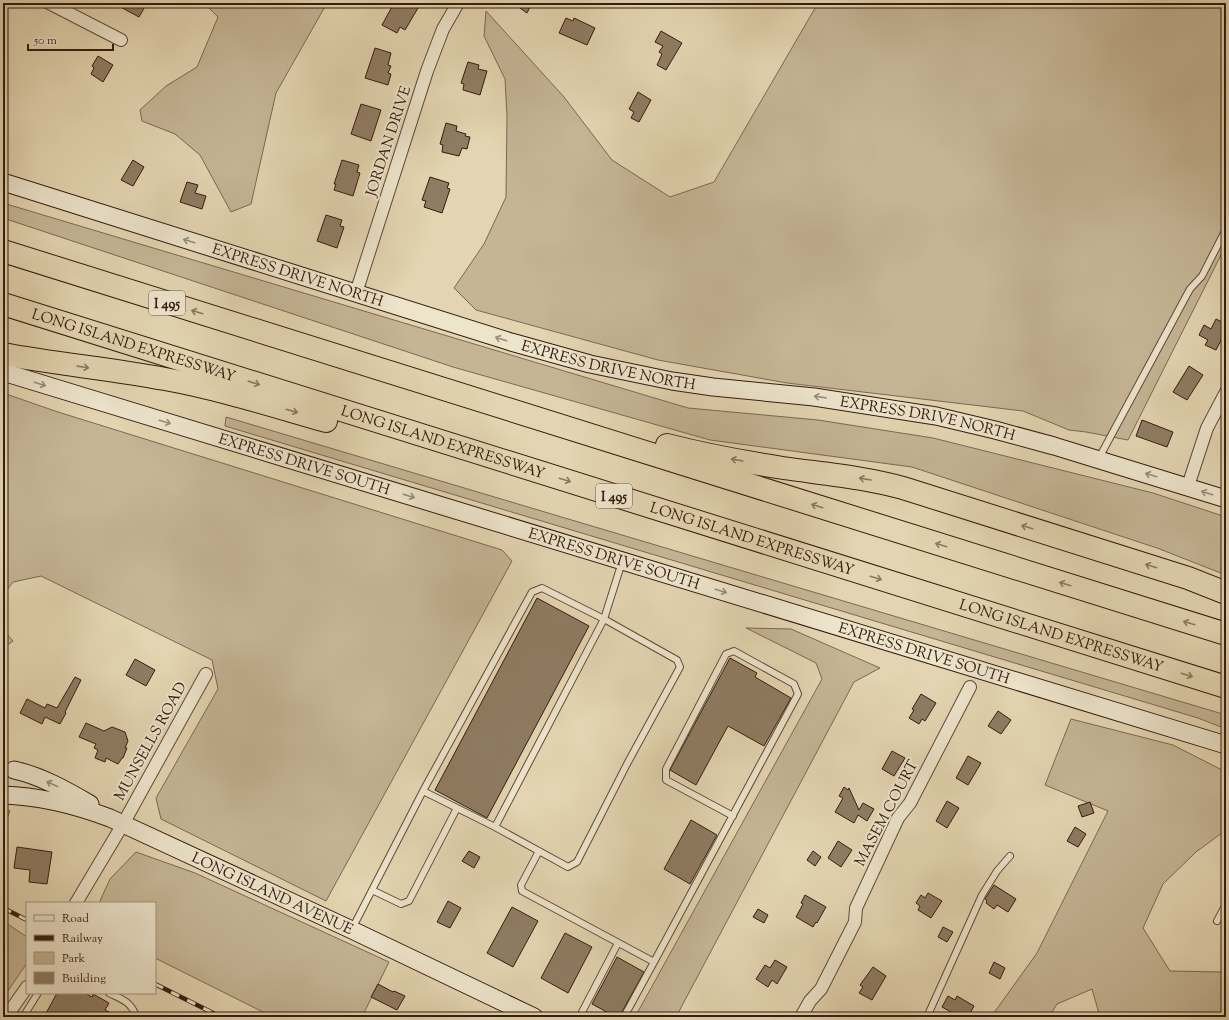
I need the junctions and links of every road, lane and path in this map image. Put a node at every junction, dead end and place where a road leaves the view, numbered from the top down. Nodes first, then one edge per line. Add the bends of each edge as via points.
1 (49, 3) edge
2 (458, 3) edge
3 (121, 40) dead end
4 (3, 182) edge
5 (1226, 229) edge
6 (3, 241) edge
7 (3, 251) edge
8 (100, 282) junction
9 (356, 293) junction
10 (3, 304) edge
11 (3, 354) edge
12 (3, 372) edge
13 (1226, 392) edge
14 (580, 431) junction
15 (1099, 459) junction
16 (543, 474) junction
17 (1188, 486) junction
18 (1226, 499) edge
19 (622, 561) junction
20 (1226, 593) edge
21 (604, 619) junction
22 (1226, 634) edge
23 (206, 674) dead end
24 (1226, 687) edge
25 (970, 688) dead end
26 (1226, 745) edge
27 (8, 768) edge
28 (423, 791) junction
29 (11, 795) edge
30 (457, 808) junction
31 (733, 816) junction
32 (123, 824) junction
33 (495, 827) junction
34 (539, 851) junction
35 (1010, 856) dead end
36 (372, 890) junction
37 (77, 902) edge
38 (1226, 904) edge
39 (1217, 921) dead end
40 (352, 930) junction
41 (618, 943) junction
42 (654, 962) junction
43 (26, 988) edge
44 (37, 994) edge
45 (111, 994) edge
46 (581, 1014) dead end
47 (6, 1017) edge
48 (23, 1017) edge
49 (133, 1017) edge
50 (534, 1017) edge
51 (624, 1017) edge
52 (801, 1017) edge
53 (927, 1017) edge

1 - 3 street
2 - 9 street, JORDAN DRIVE via 443,29 427,71
9 -> 4 main road, EXPRESS DRIVE NORTH
5 - 15 lane via 1202,276 1190,289
6 - 8 highway
7 - 8 highway, I 495
14 -> 8 highway, I 495
15 -> 9 main road, EXPRESS DRIVE NORTH via 936,416 814,396 672,381 590,364
10 -> 16 highway, LONG ISLAND EXPRESSWAY / I 495
11 -> 16 highway via 192,385 425,450
12 -> 19 main road, EXPRESS DRIVE SOUTH
13 - 17 street via 1208,428
20 -> 14 highway via 1188,578 877,481 712,456 623,433
22 -> 14 highway, I 495
17 -> 15 main road, EXPRESS DRIVE NORTH
16 -> 24 highway, LONG ISLAND EXPRESSWAY / I 495
18 -> 17 main road, EXPRESS DRIVE NORTH
19 - 21 lane
19 -> 26 main road, EXPRESS DRIVE SOUTH
21 - 28 lane via 542,588 532,592
21 - 33 lane
21 - 34 lane via 677,660 680,667 577,862 568,867
23 - 32 street, MUNSELLS ROAD
25 - 52 street, MASEM COURT via 910,803 898,818 856,908 855,922 821,989
27 - 29 main road via 17,774 20,780
32 -> 27 main road via 69,792 29,774
28 - 30 lane
28 - 36 lane
29 - 32 main road, LONG ISLAND AVENUE via 69,804
30 - 33 lane
30 - 36 lane via 409,901 401,904
31 - 31 lane via 798,694 794,684 734,651 726,654 666,769 666,780
31 - 42 lane
32 - 37 street, MUNSELLS ROAD
32 - 40 main road, LONG ISLAND AVENUE
33 - 34 lane
34 - 41 lane via 521,885 522,891
35 - 53 lane via 993,876 982,896
36 - 40 lane
38 - 39 lane
40 - 50 main road, LONG ISLAND AVENUE
41 - 42 lane
41 - 46 lane
42 - 51 lane
43 - 47 street
44 - 48 lane
45 - 49 lane via 133,1007

